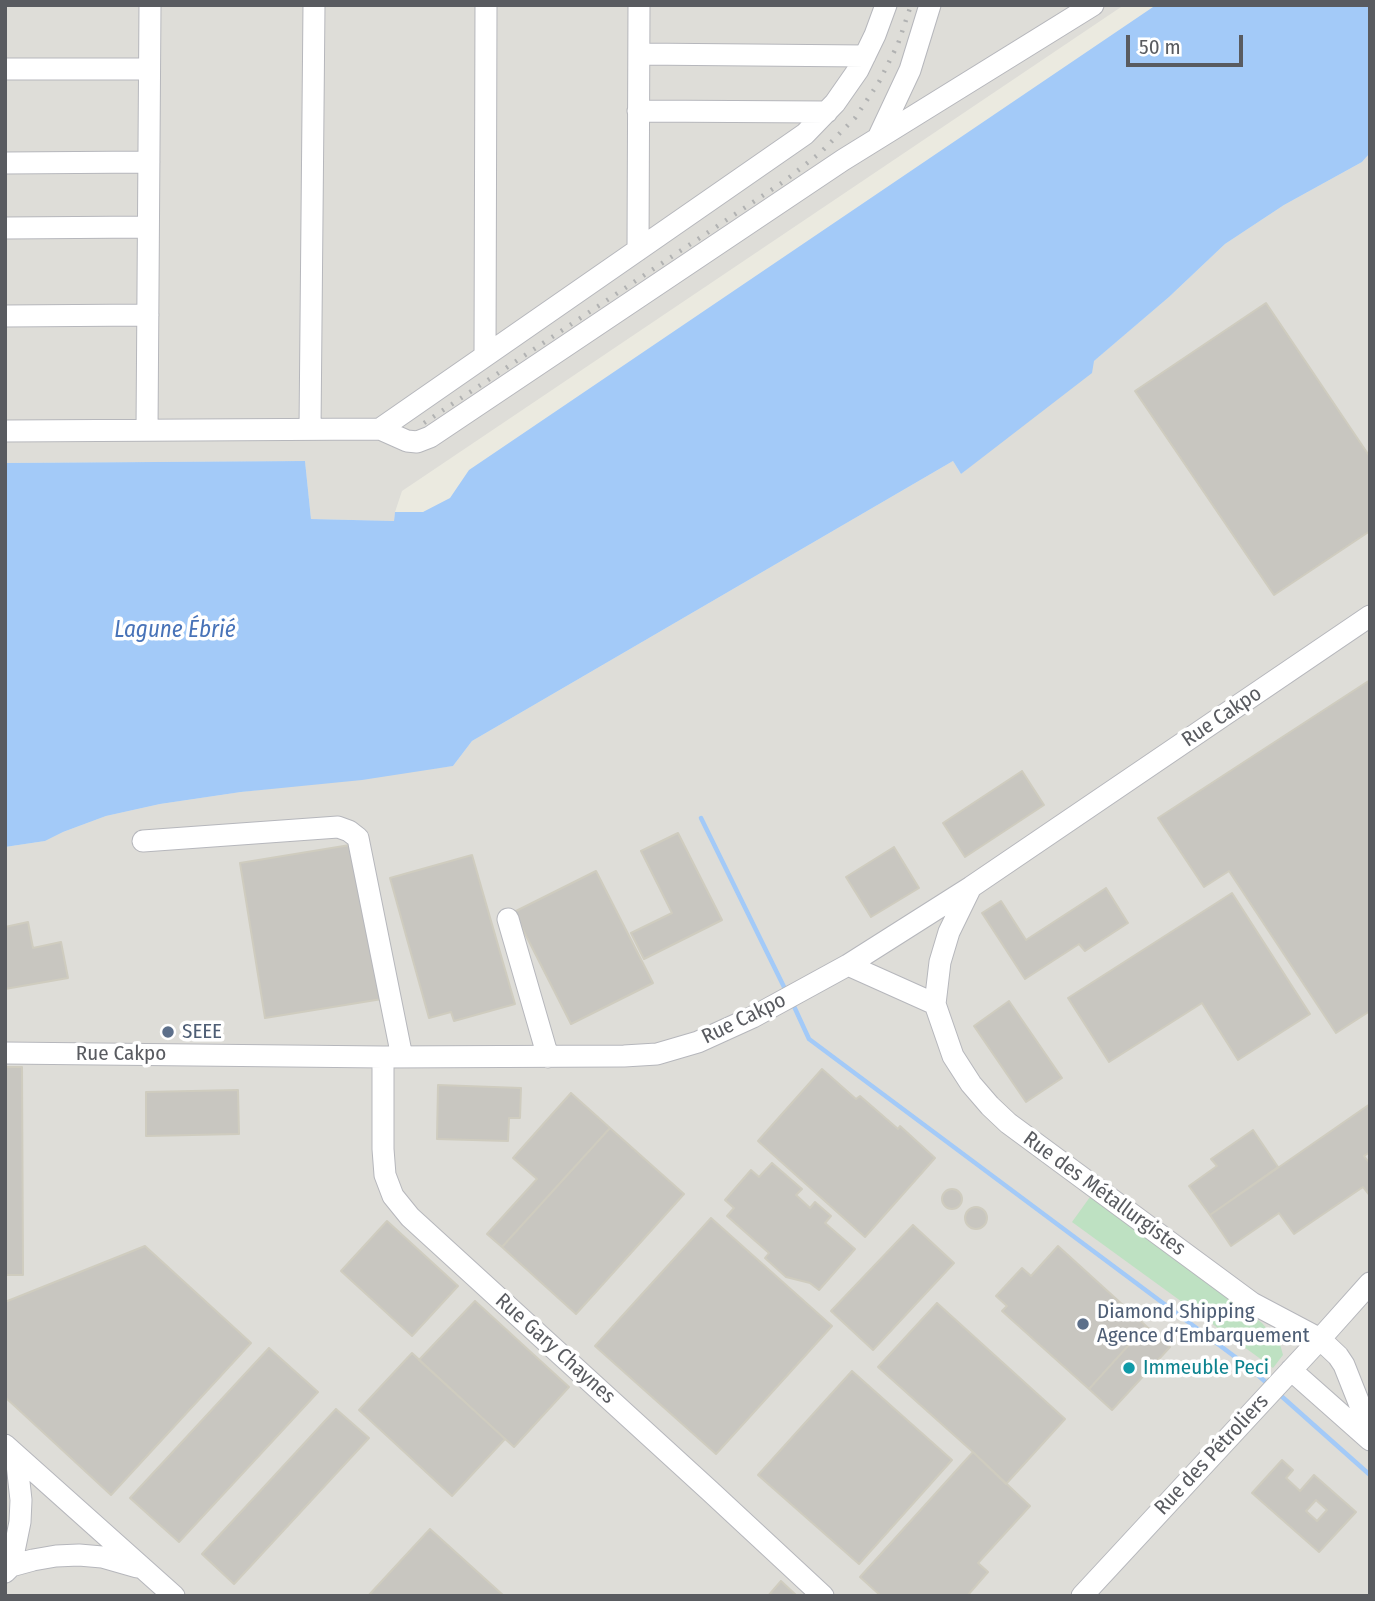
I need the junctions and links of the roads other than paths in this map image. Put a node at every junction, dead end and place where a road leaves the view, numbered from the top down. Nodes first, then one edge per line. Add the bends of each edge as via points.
1 (150, 5) edge
2 (314, 5) edge
3 (486, 5) edge
4 (639, 5) edge
5 (886, 5) edge
6 (930, 5) edge
7 (1093, 5) edge
8 (639, 54) junction
9 (865, 56) junction
10 (5, 69) edge
11 (149, 69) junction
12 (639, 111) junction
13 (827, 112) junction
14 (878, 138) junction
15 (149, 162) junction
16 (5, 163) edge
17 (5, 228) edge
18 (148, 228) junction
19 (638, 250) junction
20 (148, 315) junction
21 (5, 316) edge
22 (485, 356) junction
23 (310, 429) junction
24 (380, 429) junction
25 (147, 430) junction
26 (5, 431) edge
27 (1370, 616) edge
28 (144, 841) dead end
29 (971, 887) junction
30 (508, 919) dead end
31 (848, 965) junction
32 (935, 1004) junction
33 (5, 1053) edge
34 (548, 1057) junction
35 (392, 1058) junction
36 (1370, 1283) edge
37 (1320, 1339) junction
38 (1289, 1372) junction
39 (1370, 1425) edge
40 (1370, 1440) edge
41 (11, 1450) edge
42 (8, 1569) edge
43 (146, 1570) junction
44 (174, 1596) edge
45 (822, 1596) edge
46 (1082, 1596) edge

1 - 11 street
2 - 23 street
3 - 22 street
4 - 8 street
5 - 9 street
6 - 14 street via 910,70
7 - 14 street
8 - 9 street
8 - 12 street
9 - 13 street
10 - 11 street
11 - 15 street
12 - 13 street
12 - 19 street
13 - 19 street via 805,134
14 - 24 street via 430,438 408,441
15 - 16 street
15 - 18 street
17 - 18 street
18 - 20 street
19 - 22 street
20 - 21 street
20 - 25 street
22 - 24 street
23 - 24 street
23 - 25 street
25 - 26 street
27 - 29 street, Rue Cakpo
28 - 35 street, Rue Gary Chaynes via 338,827 358,838
29 - 31 street, Rue Cakpo
29 - 32 street, Rue des Métallurgistes via 949,932
30 - 34 street
31 - 32 street
31 - 34 street, Rue Cakpo via 698,1042 657,1054
32 - 37 street, Rue des Métallurgistes via 953,1056 971,1084 1008,1123 1252,1303
33 - 35 street, Rue Cakpo
34 - 35 street, Rue Cakpo
35 - 45 street, Rue Gary Chaynes via 383,1149 393,1196 410,1217
36 - 37 street, Rue des Pétroliers
37 - 38 street, Rue des Pétroliers
37 - 39 street, Rue des Métallurgistes via 1344,1365
38 - 40 street
38 - 46 street, Rue des Pétroliers
41 - 42 street via 21,1500
41 - 43 street
42 - 43 street via 33,1560 79,1555
43 - 44 street

